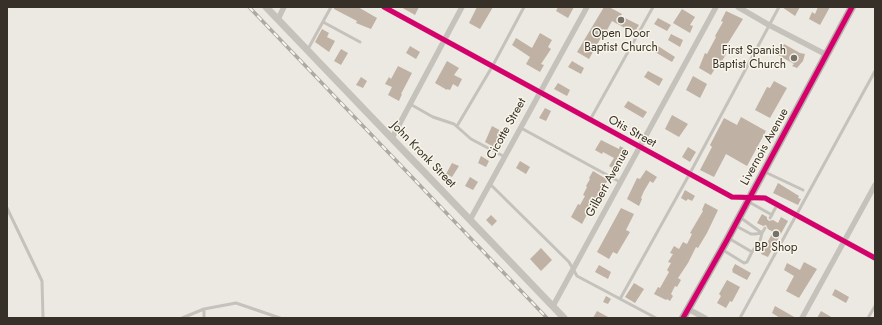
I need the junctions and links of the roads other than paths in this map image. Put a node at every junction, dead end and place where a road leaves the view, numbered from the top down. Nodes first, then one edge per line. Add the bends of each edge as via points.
1 (266, 7) edge
2 (284, 7) edge
3 (331, 7) edge
4 (386, 7) edge
5 (462, 7) edge
6 (524, 7) edge
7 (587, 7) edge
8 (653, 7) edge
9 (716, 7) edge
10 (738, 7) edge
11 (779, 7) edge
12 (852, 7) edge
13 (278, 19) junction
14 (323, 22) junction
15 (769, 25) junction
16 (444, 40) junction
17 (360, 42) dead end
18 (307, 50) junction
19 (827, 55) junction
20 (492, 67) junction
21 (875, 71) edge
22 (540, 92) junction
23 (410, 104) junction
24 (590, 120) junction
25 (457, 126) junction
26 (521, 128) junction
27 (392, 138) junction
28 (640, 148) junction
29 (504, 157) junction
30 (763, 171) junction
31 (689, 175) junction
32 (620, 182) junction
33 (490, 184) junction
34 (875, 185) edge
35 (803, 190) dead end
36 (748, 200) junction
37 (777, 205) junction
38 (7, 208) edge
39 (796, 215) junction
40 (739, 217) junction
41 (470, 220) junction
42 (735, 225) junction
43 (765, 228) dead end
44 (762, 233) junction
45 (728, 238) junction
46 (844, 242) junction
47 (722, 249) junction
48 (752, 252) junction
49 (875, 258) edge
50 (573, 270) junction
51 (620, 299) junction
52 (553, 306) junction
53 (875, 306) edge
54 (204, 309) junction
55 (688, 309) junction
56 (43, 318) edge
57 (182, 318) edge
58 (204, 318) edge
59 (280, 318) edge
60 (564, 318) edge
61 (656, 318) edge
62 (683, 318) edge
63 (704, 318) edge
64 (740, 318) edge
65 (802, 318) edge
66 (868, 318) edge

1 - 13 street, John Kronk Street
2 - 13 street
3 - 14 lane
4 - 16 street, Otis Street
5 - 16 street
6 - 20 lane
7 - 22 street, Cicotte Street
8 - 24 lane
9 - 28 street, Gilbert Avenue
10 - 15 street
11 - 15 lane
12 - 19 main road, Livernois Avenue
13 - 18 street, John Kronk Street
14 - 17 lane
14 - 18 lane
15 - 19 street
15 - 31 lane
16 - 20 street, Otis Street
16 - 23 street
18 - 27 street, John Kronk Street
19 - 30 main road, Livernois Avenue
20 - 22 street, Otis Street
20 - 25 lane
21 - 39 lane
22 - 24 street, Otis Street
22 - 26 street, Cicotte Street
23 - 25 lane via 433,117
23 - 27 street
24 - 28 street, Otis Street
25 - 29 lane via 471,139
26 - 29 street, Cicotte Street
26 - 32 lane
27 - 41 street, John Kronk Street
28 - 31 street, Otis Street
28 - 32 street, Gilbert Avenue
29 - 33 street, Cicotte Street
30 - 35 lane
30 - 36 main road, Livernois Avenue
31 - 36 street, Otis Street via 732,197
31 - 51 lane
32 - 50 street, Gilbert Avenue
33 - 41 street, Cicotte Street
33 - 50 lane via 569,262
34 - 46 street
36 - 37 street, Otis Street via 765,198
36 - 37 lane via 771,217
36 - 40 main road, Livernois Avenue
37 - 39 street, Otis Street
38 - 56 lane via 42,281
39 - 46 street, Otis Street
39 - 64 lane
40 - 42 main road, Livernois Avenue
40 - 44 lane
41 - 52 street, John Kronk Street
42 - 44 lane via 751,234
42 - 45 main road, Livernois Avenue
43 - 44 lane
44 - 48 lane
45 - 47 main road, Livernois Avenue
45 - 48 lane
46 - 49 street, Otis Street
46 - 65 street
47 - 48 lane via 744,263
47 - 55 main road, Livernois Avenue
50 - 51 lane via 577,276
50 - 52 street, Gilbert Avenue
51 - 61 lane
52 - 60 street, John Kronk Street
53 - 66 lane
54 - 57 lane
54 - 58 lane
54 - 59 lane via 236,303
55 - 62 main road, Livernois Avenue
55 - 63 street

